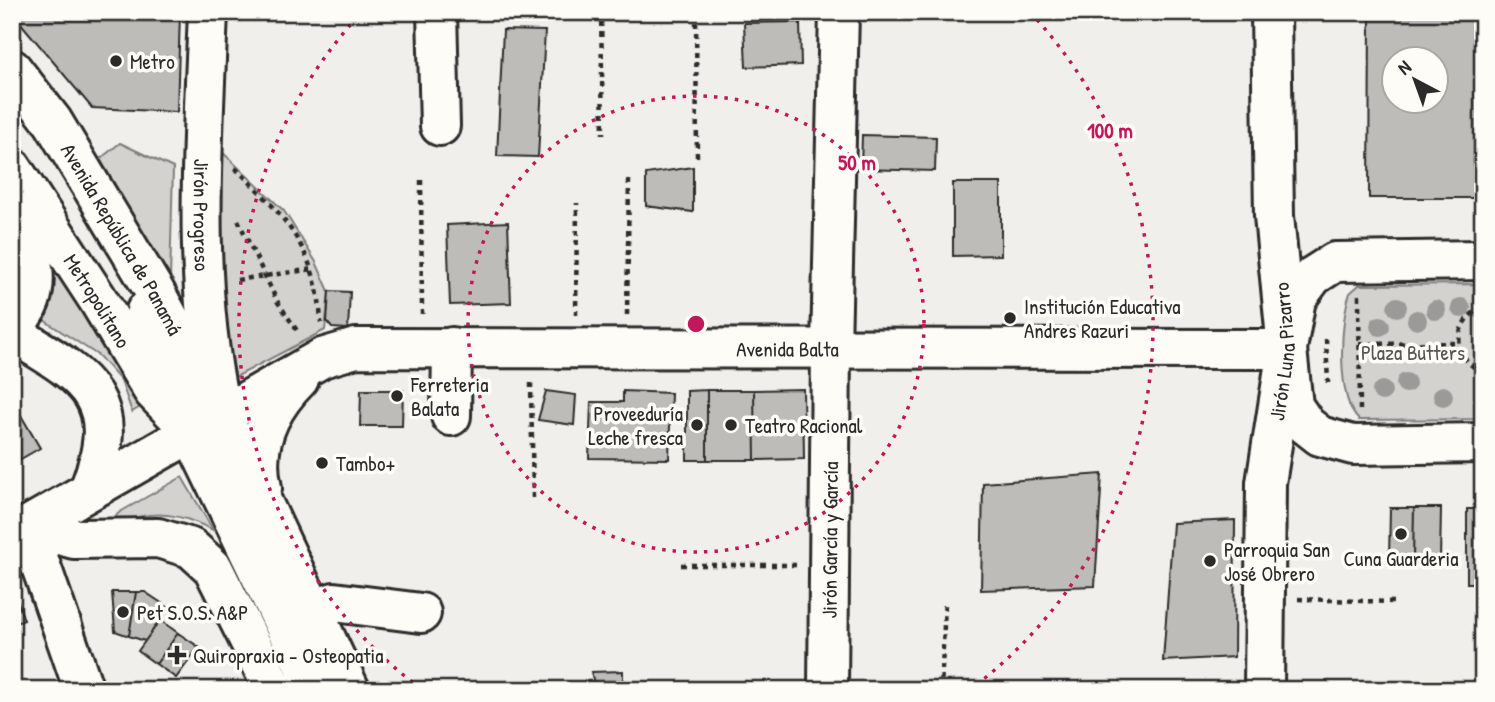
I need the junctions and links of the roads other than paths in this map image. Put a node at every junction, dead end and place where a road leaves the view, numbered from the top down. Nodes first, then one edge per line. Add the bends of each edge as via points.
1 (208, 12) edge
2 (438, 12) edge
3 (839, 12) edge
4 (1271, 12) edge
5 (12, 69) edge
6 (12, 91) edge
7 (440, 126) dead end
8 (12, 169) edge
9 (12, 213) edge
10 (1483, 260) edge
11 (12, 326) edge
12 (12, 333) edge
13 (314, 342) junction
14 (437, 347) junction
15 (831, 347) junction
16 (1287, 349) junction
17 (451, 416) dead end
18 (201, 426) junction
19 (1483, 443) edge
20 (89, 490) junction
21 (20, 531) edge
22 (278, 537) junction
23 (313, 611) junction
24 (421, 613) dead end
25 (84, 690) edge
26 (274, 690) edge
27 (316, 690) edge
28 (350, 690) edge
29 (828, 690) edge
30 (1264, 690) edge

1 - 18 main road, Jirón Progreso via 202,285 211,365
2 - 7 main road
3 - 15 main road, Jirón García y García
4 - 16 main road, Jirón Luna Pizarro via 1274,216
5 - 18 main road, Avenida República de Panamá via 54,122 155,292
6 - 18 main road, Metropolitano via 96,217
8 - 18 main road, Metropolitano via 153,391
9 - 11 main road via 30,247 34,278 27,311
10 - 16 main road via 1335,262 1313,276 1296,299
12 - 20 main road via 73,372 95,394 103,422 102,447
13 - 14 main road, Avenida Balta via 356,348
13 - 18 main road, Avenida Balta
13 - 22 main road via 278,402 260,447 260,481
14 - 15 main road, Avenida Balta
14 - 17 main road
15 - 16 main road, Avenida Balta
15 - 29 main road, Jirón García y García
16 - 19 main road via 1293,406 1320,436 1353,445
16 - 30 main road, Jirón Luna Pizarro via 1266,483
18 - 20 main road, Avenida Balta
18 - 22 main road
18 - 27 main road, Metropolitano
20 - 21 main road, Avenida Balta
21 - 25 main road
21 - 26 main road via 74,539 158,538 191,548 213,568
22 - 23 main road
23 - 24 main road via 334,602
23 - 28 main road

